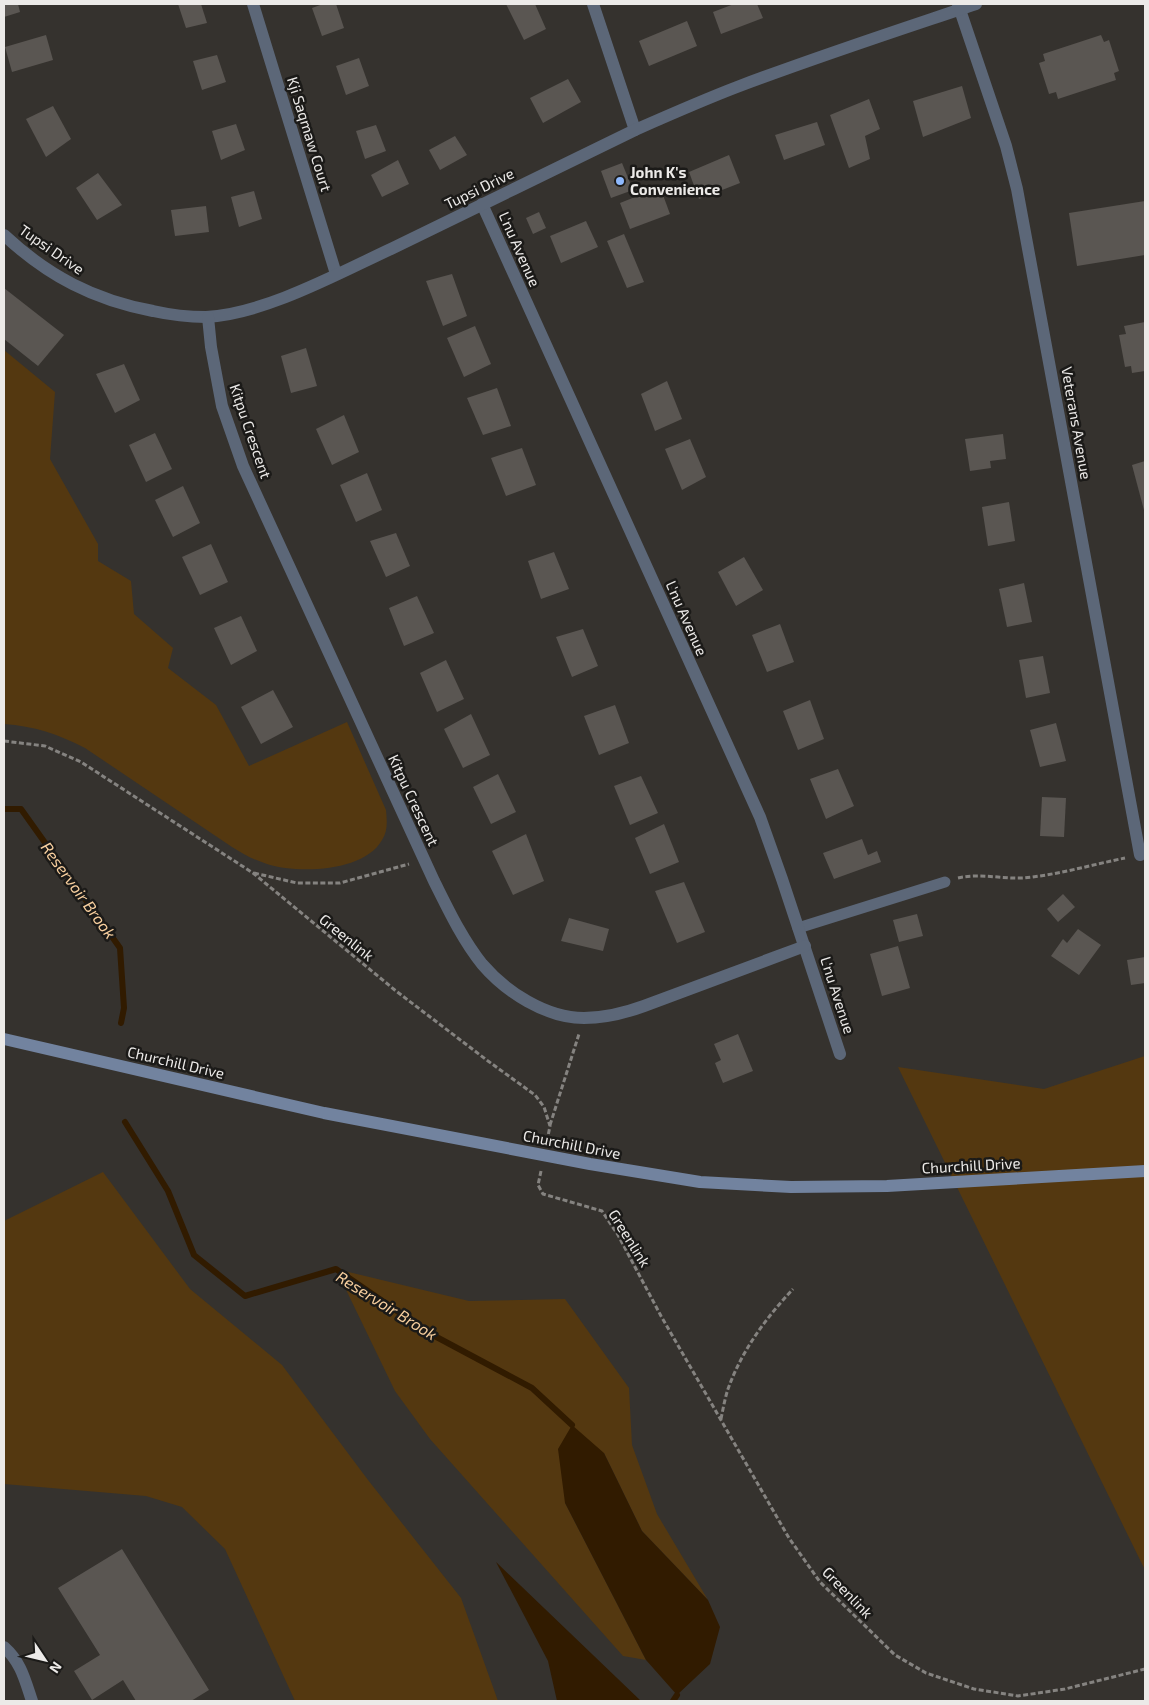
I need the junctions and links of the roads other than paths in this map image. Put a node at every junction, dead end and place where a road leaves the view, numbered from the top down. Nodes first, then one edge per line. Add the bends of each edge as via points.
1 (253, 4) edge
2 (594, 4) edge
3 (976, 4) edge
4 (959, 6) edge
5 (635, 130) junction
6 (482, 204) junction
7 (4, 235) edge
8 (336, 274) junction
9 (208, 317) junction
10 (1140, 855) road end
11 (945, 882) road end
12 (798, 928) junction
13 (805, 946) junction
14 (4, 1039) edge
15 (840, 1054) dead end
16 (1145, 1171) edge
17 (4, 1647) edge
18 (32, 1701) edge

1 - 8 street, Kji Saqmaw Court
2 - 5 street
3 - 4 street, Tupsi Drive
4 - 5 street, Tupsi Drive via 737,87
4 - 10 street, Veterans Avenue via 1017,189
5 - 6 street, Tupsi Drive
6 - 8 street, Tupsi Drive
6 - 12 street, L'nu Avenue via 760,817
7 - 9 street, Tupsi Drive via 39,264 90,293 138,308 186,317
8 - 9 street, Tupsi Drive via 268,303
9 - 13 street, Kitpu Crescent via 222,406 243,466 434,881 465,938 492,974 534,1004 566,1016 584,1018 624,1013
11 - 12 lane
12 - 13 street, L'nu Avenue
13 - 15 street, L'nu Avenue
14 - 16 main road, Churchill Drive via 324,1113 677,1179 742,1186 887,1186
17 - 18 street via 18,1663

